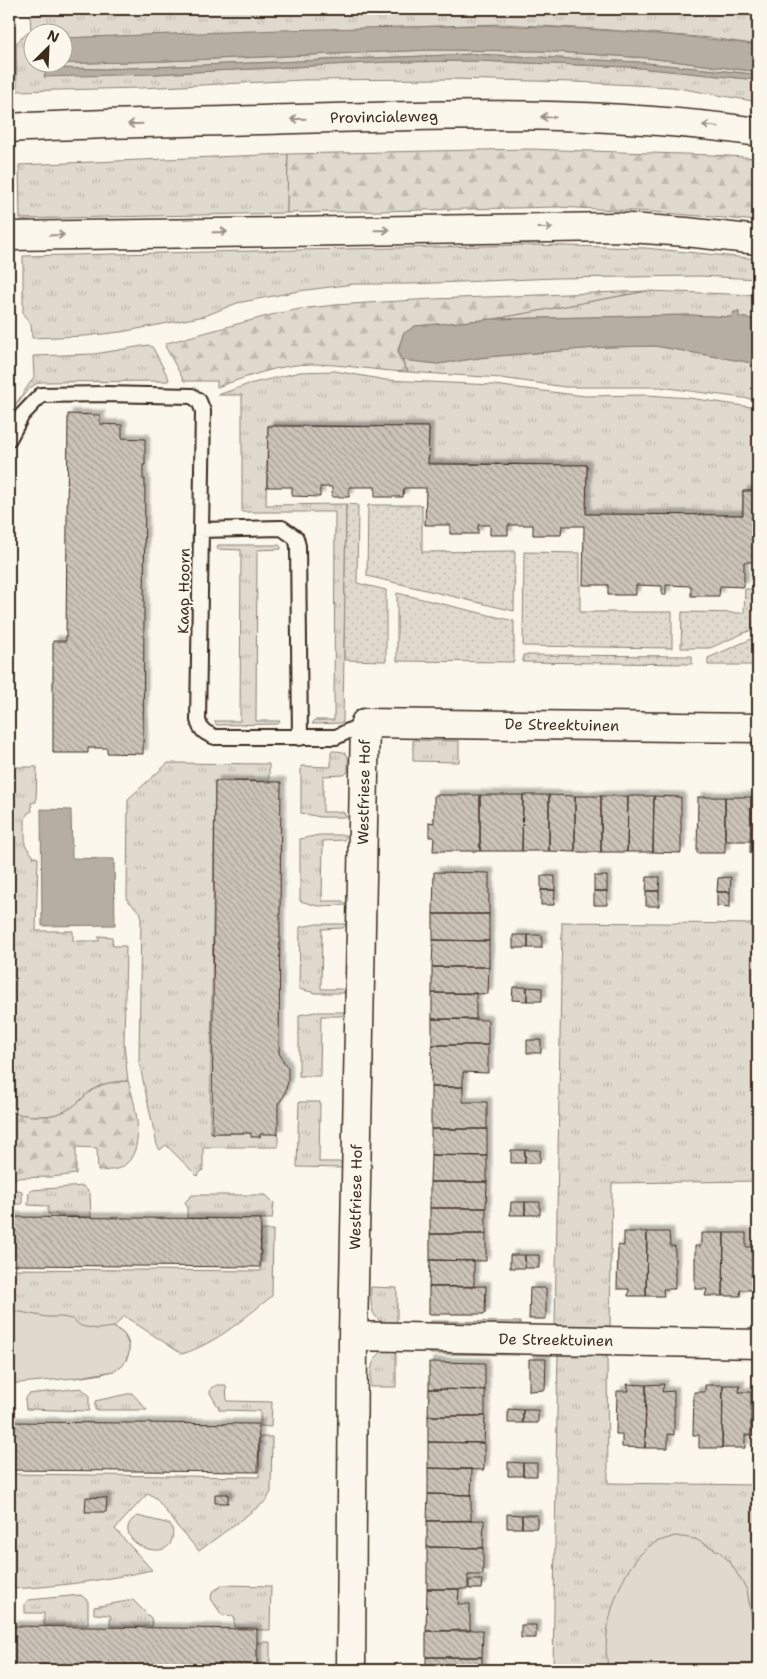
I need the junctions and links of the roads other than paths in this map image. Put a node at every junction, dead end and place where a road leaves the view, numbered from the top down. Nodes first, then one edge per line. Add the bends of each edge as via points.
1 (9, 128) edge
2 (758, 132) edge
3 (9, 236) edge
4 (758, 240) edge
5 (9, 439) edge
6 (201, 530) junction
7 (365, 723) junction
8 (758, 728) edge
9 (300, 738) junction
10 (353, 1336) junction
11 (758, 1344) edge
12 (351, 1670) edge

2 -> 1 street, Provincialeweg via 673,122 528,116 381,116
3 -> 4 street via 616,227
5 - 6 lane via 22,415 41,395 192,396 204,411
6 - 9 lane, Kaap Hoorn via 282,528 296,538
6 - 9 lane, Kaap Hoorn via 200,727 215,737
7 - 8 street, De Streektuinen
7 - 9 lane, Kaap Hoorn via 336,737
7 - 10 street, Westfriese Hof
10 - 11 street, De Streektuinen
10 - 12 street, Westfriese Hof

